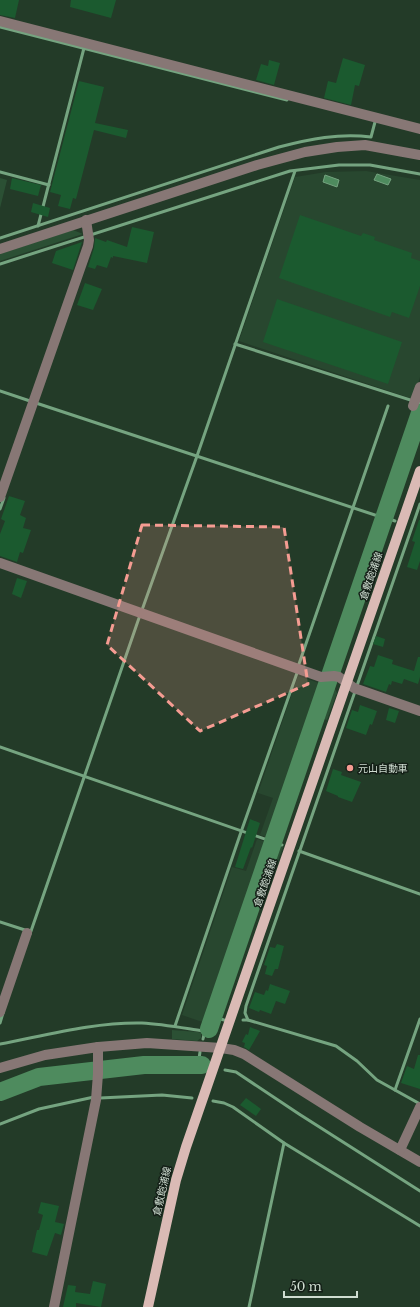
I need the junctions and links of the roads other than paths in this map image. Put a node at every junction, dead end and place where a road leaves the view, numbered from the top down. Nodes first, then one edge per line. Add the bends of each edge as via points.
1 (0, 21) edge
2 (420, 129) edge
3 (420, 155) edge
4 (86, 220) junction
5 (0, 248) edge
6 (420, 387) edge
7 (414, 403) dead end
8 (420, 471) edge
9 (0, 497) edge
10 (0, 563) edge
11 (353, 687) junction
12 (420, 711) edge
13 (27, 933) dead end
14 (0, 1012) edge
15 (98, 1048) junction
16 (221, 1048) junction
17 (0, 1068) edge
18 (420, 1108) edge
19 (400, 1150) junction
20 (420, 1162) edge
21 (54, 1307) edge
22 (148, 1307) edge

1 - 2 street
3 - 4 street via 365,146 305,152
4 - 5 street
4 - 9 street via 88,236 85,253
6 - 7 street
8 - 11 main road, 倉敷飽浦線
10 - 11 street via 317,676 339,677
11 - 12 street
11 - 16 main road, 倉敷飽浦線
13 - 14 street
15 - 16 street via 147,1042
15 - 17 street via 45,1055
15 - 21 street via 96,1100
16 - 19 street via 244,1054
16 - 22 main road, 倉敷飽浦線 via 176,1180
18 - 19 street
19 - 20 street

